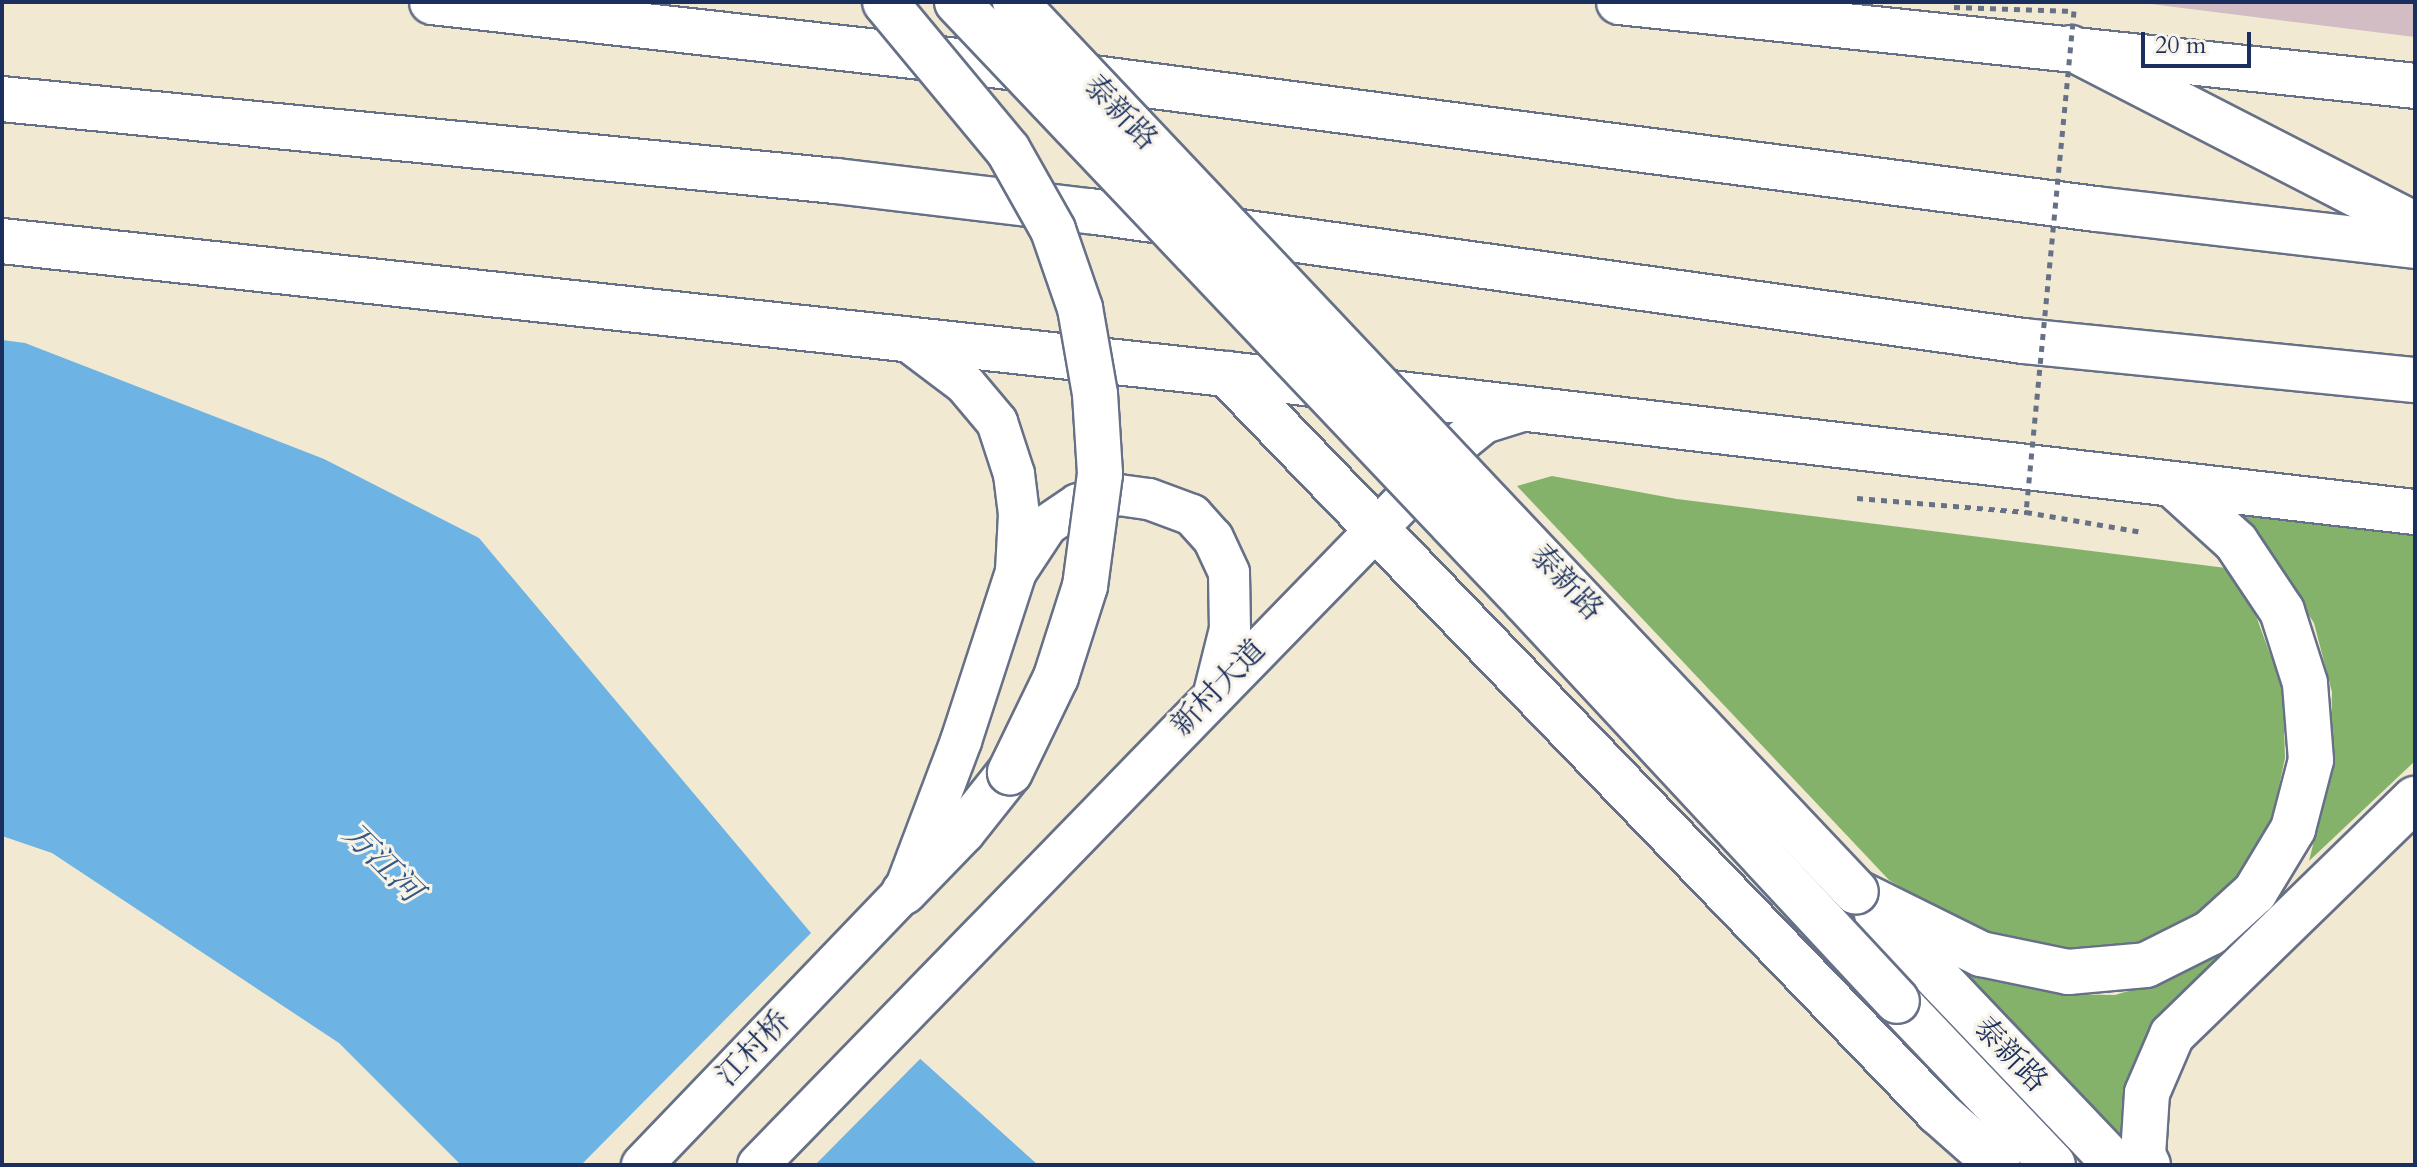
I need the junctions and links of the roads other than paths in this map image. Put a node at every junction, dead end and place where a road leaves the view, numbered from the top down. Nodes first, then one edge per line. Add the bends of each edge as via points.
1 (432, 2) edge
2 (885, 2) edge
3 (957, 2) edge
4 (1015, 2) edge
5 (1619, 2) edge
6 (2071, 48) junction
7 (2415, 86) edge
8 (2, 99) edge
9 (2415, 225) edge
10 (2, 241) edge
11 (2415, 246) edge
12 (904, 338) junction
13 (1227, 374) junction
14 (2415, 380) edge
15 (1529, 409) junction
16 (2172, 484) junction
17 (2415, 512) edge
18 (1377, 528) junction
19 (1016, 572) junction
20 (1214, 693) junction
21 (2415, 799) edge
22 (904, 892) junction
23 (1934, 951) junction
24 (642, 1165) edge
25 (758, 1165) edge
26 (1998, 1165) edge
27 (2053, 1165) edge
28 (2116, 1165) edge
29 (2148, 1165) edge

1 - 11 main road via 993,65
2 - 22 main road, bridge via 1008,150 1053,230 1080,308 1095,394 1100,474 1085,586 1056,677 1010,772
3 - 27 main road, 泰新路, bridge
4 - 23 main road, 泰新路, bridge via 1856,892
5 - 6 main road
6 - 7 main road
6 - 9 main road
8 - 14 main road via 1010,202 2024,341
10 - 12 main road
12 - 13 main road
12 - 19 street via 965,384 997,422 1014,474 1019,514
13 - 15 main road
13 - 18 main road
15 - 16 main road
15 - 18 street, 新村大道 via 1484,423
16 - 17 main road
16 - 23 main road, 泰新路 via 2236,542 2282,611 2305,683 2311,760 2293,829 2255,892 2210,933 2146,965 2068,972 1981,954
18 - 20 street, 新村大道
18 - 26 main road via 1938,1112
19 - 20 street via 1047,525 1078,504 1119,495 1149,499 1192,515 1213,538 1229,573 1230,629
19 - 22 street
20 - 25 street, 新村大道
21 - 29 main road via 2172,1035 2147,1093 2143,1155
22 - 24 street, 江村桥
23 - 28 main road, 泰新路

